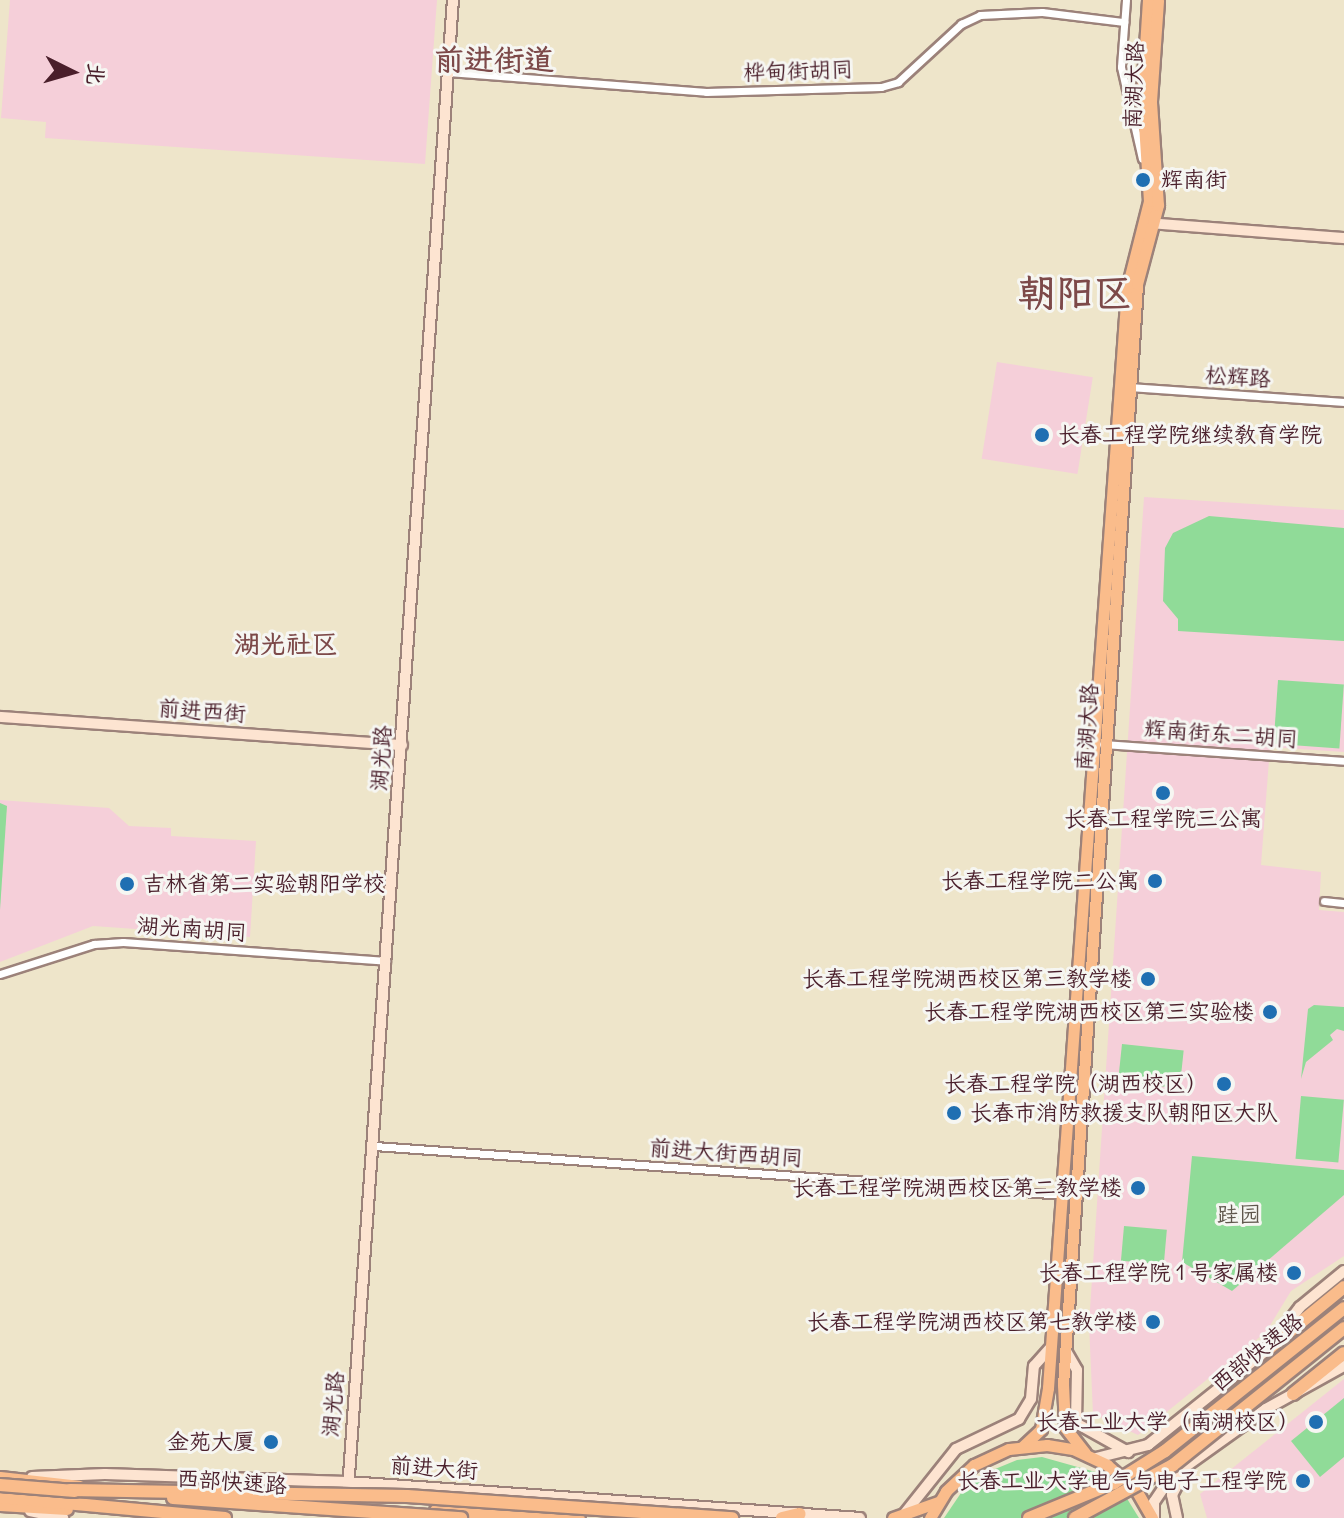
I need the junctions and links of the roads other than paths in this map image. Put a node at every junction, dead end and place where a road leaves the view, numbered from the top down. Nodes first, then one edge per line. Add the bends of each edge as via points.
1 (453, 0) edge
2 (1126, 0) edge
3 (1148, 0) edge
4 (1158, 0) edge
5 (1124, 22) junction
6 (448, 72) junction
7 (1146, 173) junction
8 (1151, 223) junction
9 (1344, 238) edge
10 (1129, 387) junction
11 (1344, 402) edge
12 (0, 717) edge
13 (1100, 744) junction
14 (402, 745) junction
15 (1344, 761) edge
16 (1324, 901) dead end
17 (1344, 903) edge
18 (386, 961) junction
19 (0, 974) edge
20 (374, 1146) junction
21 (1062, 1195) junction
22 (1075, 1196) junction
23 (1344, 1271) edge
24 (1344, 1287) edge
25 (1344, 1308) edge
26 (1344, 1328) edge
27 (1050, 1348) junction
28 (1065, 1349) junction
29 (1267, 1350) junction
30 (1344, 1353) edge
31 (1344, 1366) edge
32 (1293, 1394) junction
33 (1022, 1447) junction
34 (1134, 1452) junction
35 (1090, 1456) junction
36 (1189, 1464) junction
37 (2, 1480) edge
38 (347, 1482) junction
39 (70, 1490) junction
40 (1, 1502) edge
41 (346, 1505) junction
42 (931, 1512) edge
43 (800, 1514) junction
44 (63, 1518) edge
45 (185, 1518) edge
46 (225, 1518) edge
47 (346, 1518) edge
48 (461, 1518) edge
49 (579, 1518) edge
50 (735, 1518) edge
51 (782, 1518) edge
52 (860, 1518) edge
53 (893, 1518) edge
54 (1029, 1518) edge
55 (1075, 1518) edge
56 (1153, 1518) edge
57 (1177, 1518) edge

1 - 6 street, 湖光路
2 - 5 street
3 - 7 main road, 南湖大路 via 1142,93
4 - 8 main road, 南湖大路
5 - 6 street, 桦甸街胡同 via 1042,12 980,15 961,24 898,82 881,87 706,92
5 - 7 street via 1121,67
6 - 14 street, 湖光路
7 - 8 main road, 南湖大路
8 - 9 street
8 - 10 main road, 南湖大路 via 1137,284
8 - 13 main road, 南湖大路 via 1127,288
10 - 11 street, 松辉路
10 - 13 main road, 南湖大路
12 - 14 street, 前进西街
13 - 15 street, 辉南街东二胡同
13 - 21 main road, 南湖大路
13 - 22 main road, 南湖大路
14 - 18 street, 湖光路
16 - 17 street
18 - 19 street, 湖光南胡同 via 123,942 94,944
18 - 20 street, 湖光路
20 - 21 street, 前进大街西胡同
20 - 38 street, 湖光路
21 - 22 street, 前进大街西胡同
21 - 27 main road, 南湖大路
22 - 28 main road, 南湖大路
23 - 29 street via 1300,1307
24 - 29 highway
25 - 54 highway, 西部快速路, bridge via 1165,1451 1104,1488
26 - 55 highway, 西部快速路, bridge via 1173,1465
27 - 33 main road, 南湖大路 via 1041,1429
27 - 53 street via 1034,1366 1031,1399 1019,1419 956,1449 912,1508
28 - 34 street via 1077,1370 1076,1423 1120,1450
28 - 35 main road, 南湖大路 via 1065,1427
29 - 34 street
30 - 32 highway
31 - 32 street
32 - 36 street
33 - 35 main road via 1047,1445
33 - 42 main road via 974,1465
34 - 35 street
35 - 56 main road via 1127,1481
36 - 56 street via 1161,1487
36 - 57 street via 1172,1495
37 - 38 street, 前进大街 via 105,1474
37 - 39 highway, 西部快速路, bridge
37 - 41 main road, 前进大街
38 - 41 street, 湖光路
38 - 43 street, 前进大街
39 - 48 highway, 西部快速路, bridge
39 - 50 highway, bridge via 407,1496
40 - 44 street
40 - 45 main road
40 - 46 highway, 西部快速路
41 - 47 street, 湖光路
41 - 49 main road, 前进大街
42 - 53 main road
43 - 51 highway
43 - 52 street, 前进大街

